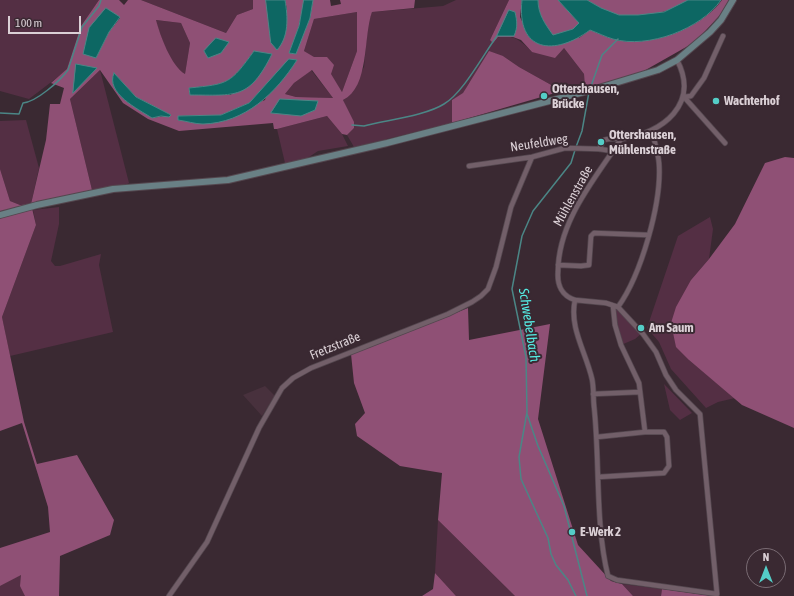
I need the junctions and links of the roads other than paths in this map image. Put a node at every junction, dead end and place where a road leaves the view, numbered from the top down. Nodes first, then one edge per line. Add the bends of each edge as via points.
1 (733, 0) edge
2 (723, 36) dead end
3 (677, 60) junction
4 (684, 97) junction
5 (652, 130) junction
6 (621, 139) junction
7 (725, 143) dead end
8 (599, 148) junction
9 (613, 151) junction
10 (532, 157) junction
11 (469, 166) dead end
12 (0, 215) edge
13 (648, 235) junction
14 (558, 265) junction
15 (575, 300) junction
16 (616, 306) junction
17 (640, 392) junction
18 (593, 394) junction
19 (645, 432) junction
20 (597, 437) junction
21 (598, 477) junction
22 (169, 596) edge

1 - 3 main road via 710,32
2 - 4 street via 704,78 691,96
3 - 4 street via 683,78
3 - 12 main road via 658,70 589,91 387,143 228,180 113,190
4 - 5 street via 676,112
4 - 7 street
5 - 6 street
5 - 13 street via 659,162 659,179 658,196
6 - 8 street via 604,140
6 - 9 street, Mühlenstraße
8 - 9 street, Neufeldweg
8 - 10 street, Neufeldweg via 565,148
9 - 14 street, Mühlenstraße via 570,218 560,247
10 - 11 street, Neufeldweg
10 - 22 street, Fretzstraße via 511,207 496,268 488,289 472,302 448,314 311,368 282,388 259,428 207,542
13 - 14 street via 594,233 591,236 589,264
13 - 16 street via 627,295
14 - 15 street, Mühlenstraße via 560,287 569,298
15 - 16 street
15 - 18 street via 573,322 592,380
16 - 17 street via 615,324 620,343
16 - 21 street via 643,334 656,352 676,390 700,414 717,594 617,580 608,576 604,561
17 - 18 street
17 - 19 street
18 - 20 street
19 - 20 street
19 - 21 street via 664,432 667,437 669,466 664,473
20 - 21 street

